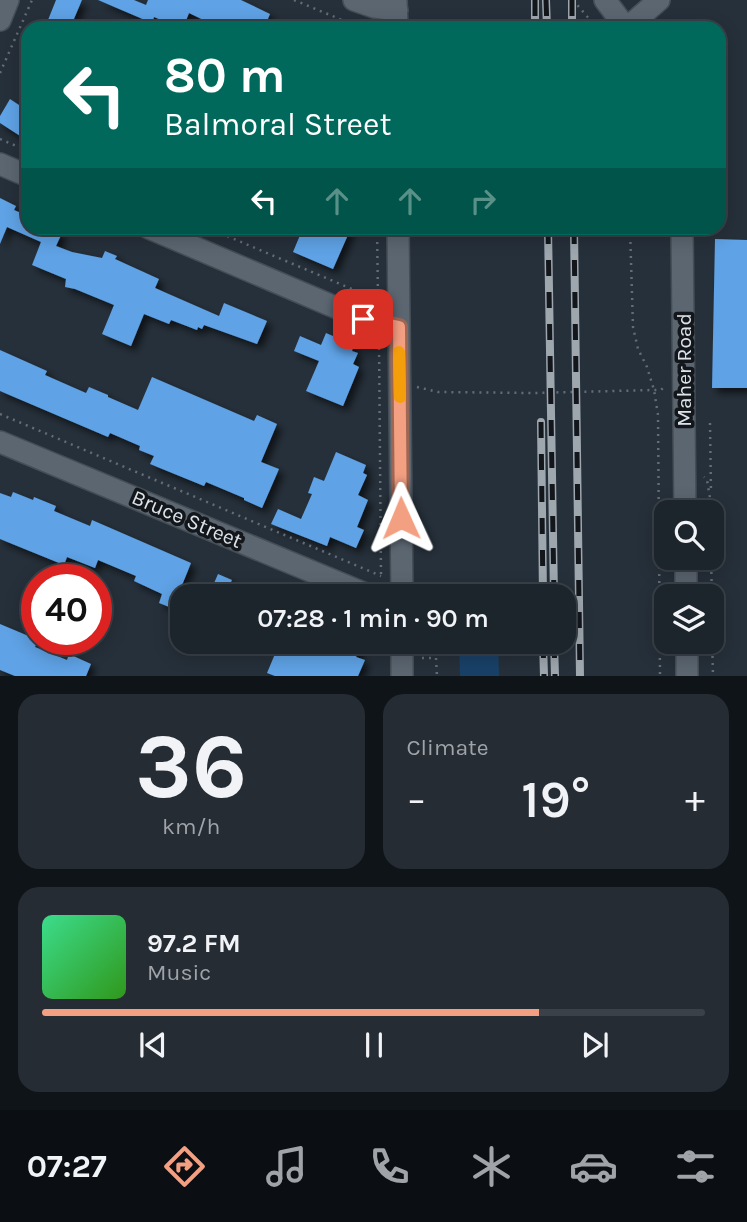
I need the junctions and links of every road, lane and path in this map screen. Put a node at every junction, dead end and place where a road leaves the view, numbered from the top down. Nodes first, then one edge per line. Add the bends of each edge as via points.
1 (8, 0) edge
2 (32, 0) edge
3 (295, 0) edge
4 (354, 0) edge
5 (573, 0) edge
6 (659, 0) edge
7 (618, 12) edge
8 (397, 13) edge
9 (0, 20) edge
10 (23, 21) edge
11 (344, 21) edge
12 (591, 21) edge
13 (21, 25) edge
14 (0, 73) edge
15 (0, 139) edge
16 (21, 148) edge
17 (0, 164) edge
18 (21, 173) edge
19 (165, 235) edge
20 (225, 235) edge
21 (377, 235) edge
22 (397, 235) edge
23 (630, 235) edge
24 (682, 235) edge
25 (388, 325) junction
26 (400, 388) junction
27 (663, 388) dead end
28 (654, 390) junction
29 (0, 414) edge
30 (710, 423) dead end
31 (0, 442) edge
32 (685, 500) edge
33 (711, 500) edge
34 (380, 576) junction
35 (359, 584) edge
36 (378, 584) edge
37 (402, 584) edge
38 (687, 654) edge
39 (712, 654) edge
40 (402, 659) edge
41 (437, 676) edge
42 (660, 676) edge
43 (687, 676) edge
44 (713, 676) edge

1 - 9 street
2 - 10 path
3 - 11 path
4 - 8 street
5 - 12 path
6 - 7 street
13 - 14 path
15 - 16 path
17 - 18 street
19 - 25 street via 363,319
20 - 21 path via 378,300
22 - 25 street
23 - 28 path via 633,327
24 - 32 street, Maher Road
25 - 26 street
25 - 34 path
26 - 28 path via 533,393
26 - 37 street
27 - 28 path
28 - 42 path via 659,444
29 - 34 path
30 - 33 path
31 - 35 street, Bruce Street
34 - 36 path
38 - 43 street
39 - 44 path
40 - 41 path via 436,659

